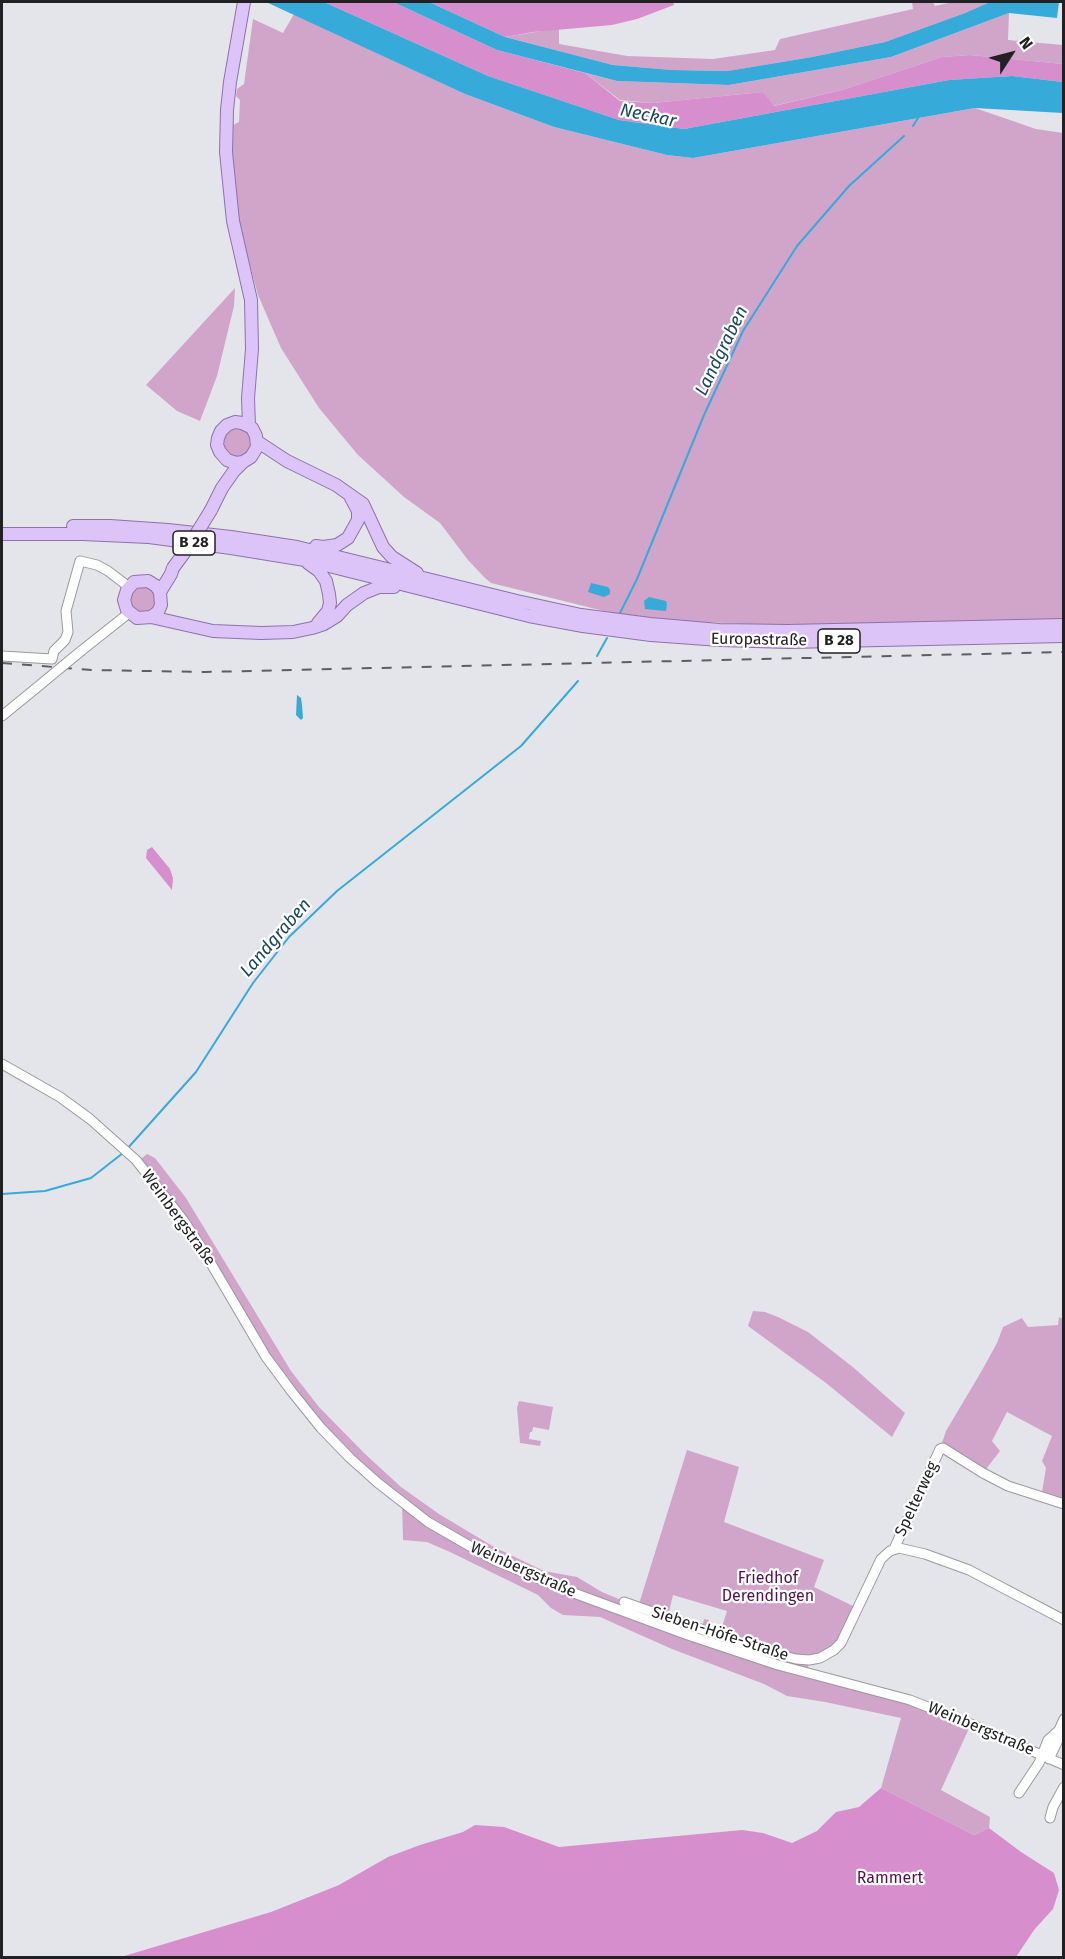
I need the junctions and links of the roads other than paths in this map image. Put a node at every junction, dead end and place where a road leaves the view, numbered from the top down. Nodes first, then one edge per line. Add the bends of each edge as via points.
1 (243, 5) edge
2 (248, 398) junction
3 (235, 423) junction
4 (249, 426) junction
5 (258, 442) junction
6 (224, 458) junction
7 (247, 459) junction
8 (287, 461) junction
9 (222, 488) junction
10 (349, 492) junction
11 (2, 529) edge
12 (2, 534) edge
13 (297, 547) junction
14 (305, 560) junction
15 (173, 568) junction
16 (431, 581) junction
17 (151, 582) junction
18 (129, 587) junction
19 (416, 588) junction
20 (161, 598) junction
21 (129, 613) junction
22 (151, 617) junction
23 (612, 625) junction
24 (1064, 625) edge
25 (190, 626) junction
26 (312, 628) junction
27 (1064, 636) edge
28 (2, 656) edge
29 (2, 716) edge
30 (2, 1064) edge
31 (1064, 1504) edge
32 (894, 1549) junction
33 (624, 1602) dead end
34 (1064, 1620) edge
35 (1064, 1719) edge
36 (1045, 1757) junction
37 (1064, 1765) edge
38 (1063, 1790) edge
39 (1019, 1793) dead end
40 (1050, 1818) dead end

1 - 2 main road via 229,91 226,152 233,221 250,300
2 - 3 main road
2 - 4 main road
3 - 4 main road
3 - 6 main road via 219,434 217,445
4 - 5 main road
5 - 7 main road
5 - 8 main road
6 - 7 main road via 233,462
6 - 9 main road
7 - 8 main road
7 - 9 main road
8 - 10 main road
9 - 15 main road, bridge
10 - 13 main road via 358,520 348,538 336,545
10 - 16 main road via 363,504 383,547 407,568
11 - 13 main road, B 28 via 110,526
12 - 14 main road, B 28 via 149,537
13 - 16 main road, B 28
14 - 19 main road, B 28
14 - 26 main road via 326,581 330,603 322,620
15 - 17 main road
15 - 20 main road
16 - 23 main road, Europastraße / B 28
17 - 18 main road via 138,581
17 - 20 main road
18 - 21 main road via 124,600
18 - 28 street via 97,565 80,561 66,611 68,632 52,659
19 - 23 main road, Europastraße / B 28 via 520,614
19 - 26 main road via 379,587
20 - 22 main road via 158,612
20 - 25 main road via 174,616
21 - 22 main road
21 - 29 street, bridge
22 - 25 main road
23 - 24 main road, Europastraße / B 28 via 753,631
23 - 27 main road, Europastraße / B 28 via 694,639 770,642
25 - 26 main road via 261,633
30 - 36 street, Weinbergstraße via 60,1097 136,1160 184,1221 266,1357 321,1428 378,1484 428,1522 494,1560 571,1592 778,1665 910,1700
31 - 32 street, Spelterweg via 1008,1486 943,1448
32 - 33 street, Sieben-Höfe-Straße via 877,1565 841,1643 820,1658 796,1659 760,1650
32 - 34 street via 957,1565
35 - 36 street via 1059,1738
36 - 37 street, Weinbergstraße
36 - 39 street
38 - 40 street

